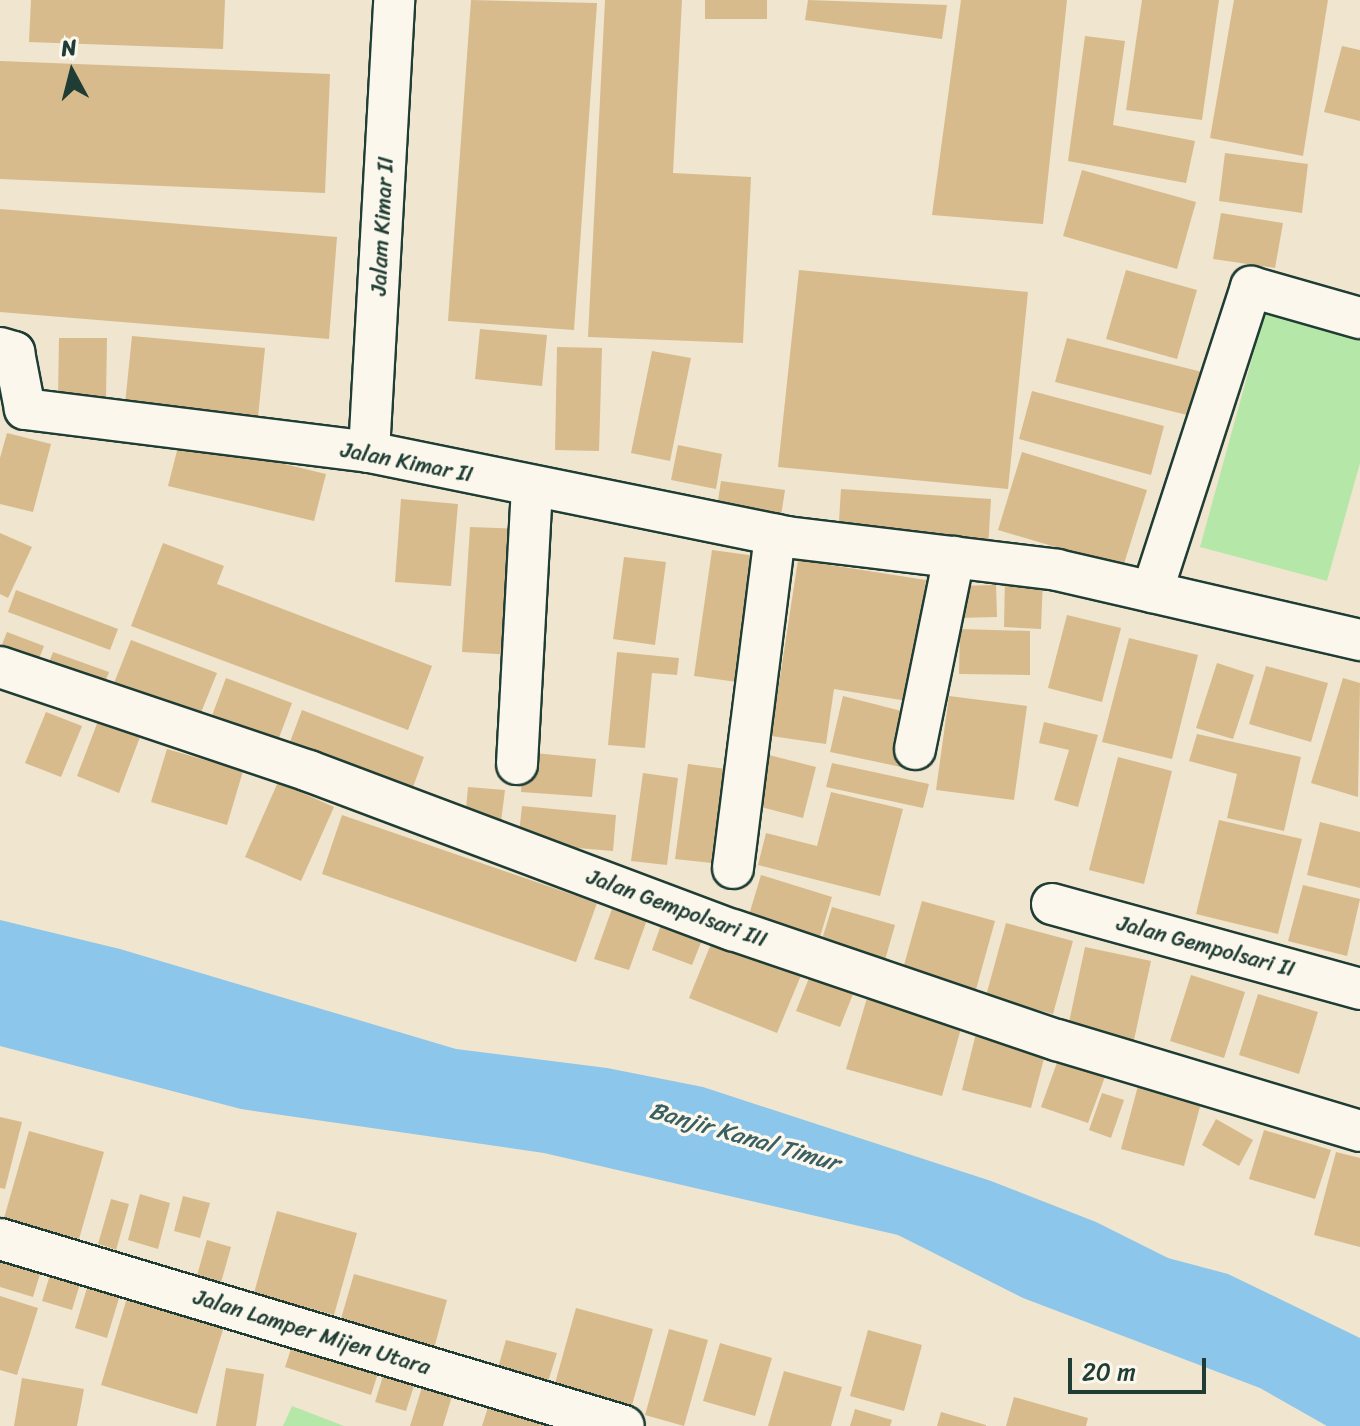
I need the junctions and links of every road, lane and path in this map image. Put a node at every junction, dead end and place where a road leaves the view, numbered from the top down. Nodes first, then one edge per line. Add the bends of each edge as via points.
1 (394, 0) edge
2 (1360, 318) edge
3 (0, 348) edge
4 (369, 452) junction
5 (532, 487) junction
6 (780, 536) junction
7 (954, 557) junction
8 (1152, 592) junction
9 (1360, 640) edge
10 (0, 667) edge
11 (915, 749) dead end
12 (517, 764) dead end
13 (733, 868) dead end
14 (1052, 904) dead end
15 (1360, 989) edge
16 (1360, 1131) edge
17 (0, 1239) edge
18 (624, 1426) edge

1 - 4 street, Jalam Kimar II
2 - 8 street via 1251,287
3 - 4 street, Jalan Kimar II via 14,352 25,409
4 - 5 street, Jalan Kimar II
5 - 6 street, Jalan Kimar II
5 - 12 street
6 - 7 street, Jalan Kimar II
6 - 13 street
7 - 8 street, Jalan Kimar II via 1057,570
7 - 11 street
8 - 9 street, Jalan Kimar II
10 - 16 street, Jalan Gempolsari III via 309,771 748,935 1057,1040
14 - 15 street, Jalan Gempolsari II
17 - 18 street, Jalan Lamper Mijen Utara

